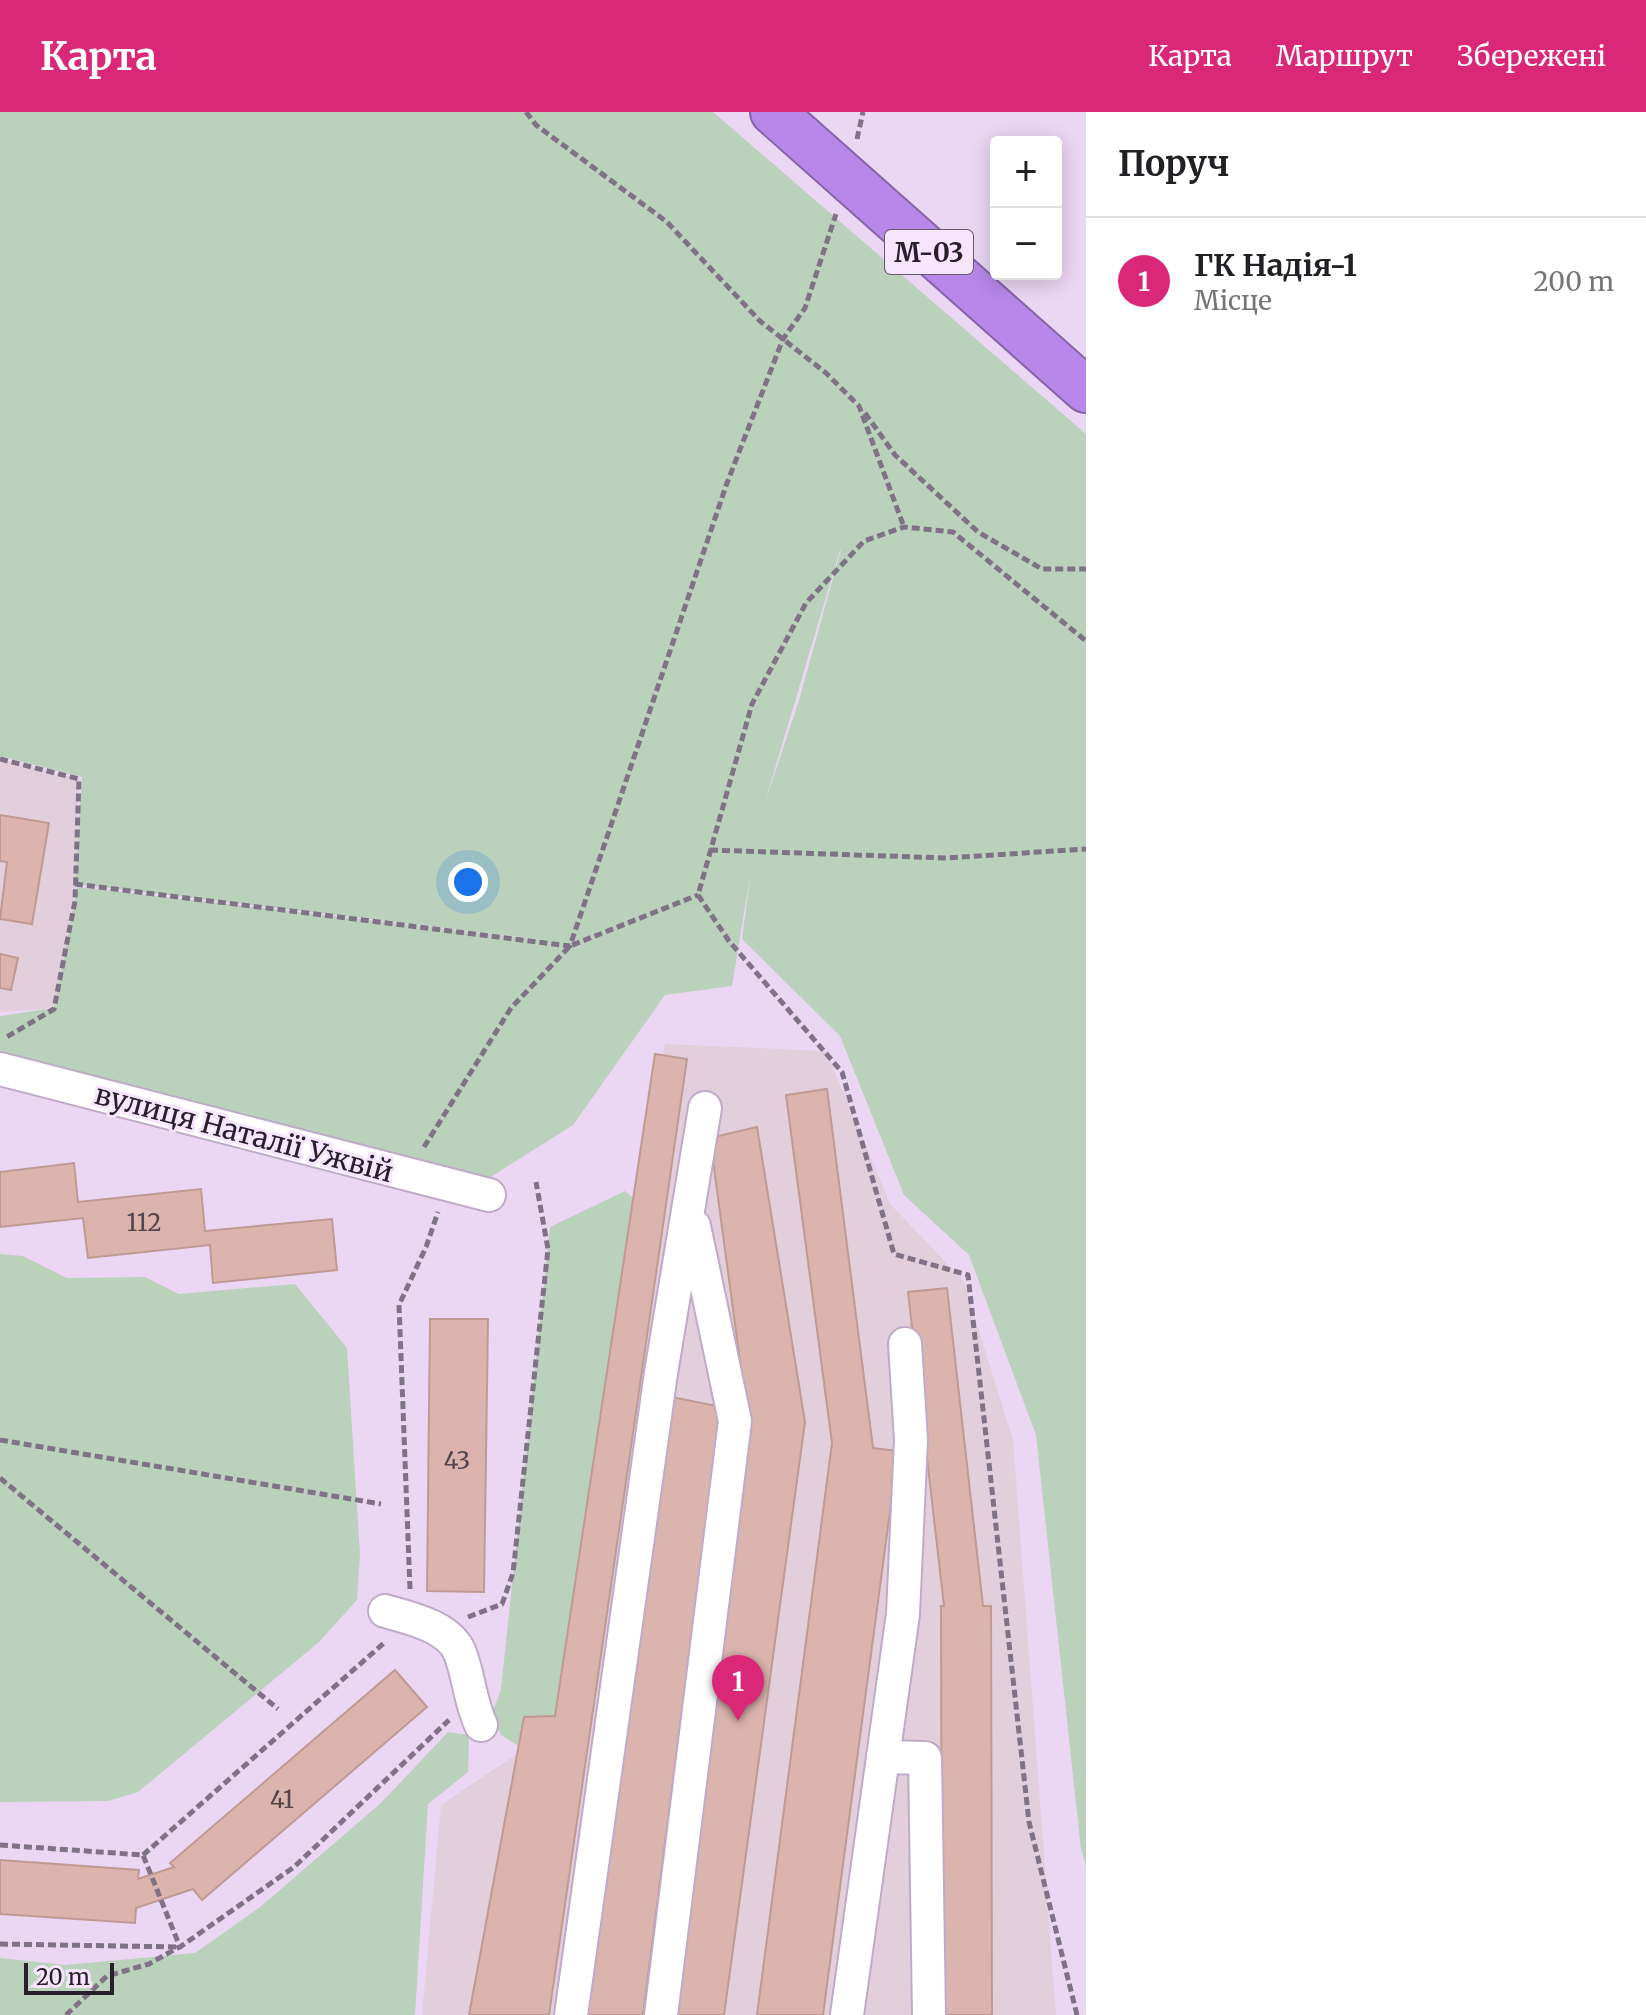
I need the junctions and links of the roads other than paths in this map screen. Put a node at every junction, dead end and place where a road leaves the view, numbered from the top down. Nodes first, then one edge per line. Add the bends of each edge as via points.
1 (773, 112) edge
2 (1086, 390) edge
3 (0, 1069) edge
4 (705, 1108) dead end
5 (489, 1195) dead end
6 (690, 1208) junction
7 (905, 1344) dead end
8 (409, 1618) road end
9 (481, 1725) road end
10 (883, 1757) junction
11 (571, 2015) edge
12 (661, 2015) edge
13 (847, 2015) edge
14 (929, 2015) edge

1 - 2 highway, М-03
3 - 5 street, вулиця Наталії Ужвій
4 - 6 street
6 - 11 street via 661,1373
6 - 12 street via 735,1421
7 - 10 street via 911,1440 903,1614
8 - 9 street via 459,1650 470,1702
10 - 13 street
10 - 14 street via 925,1758

